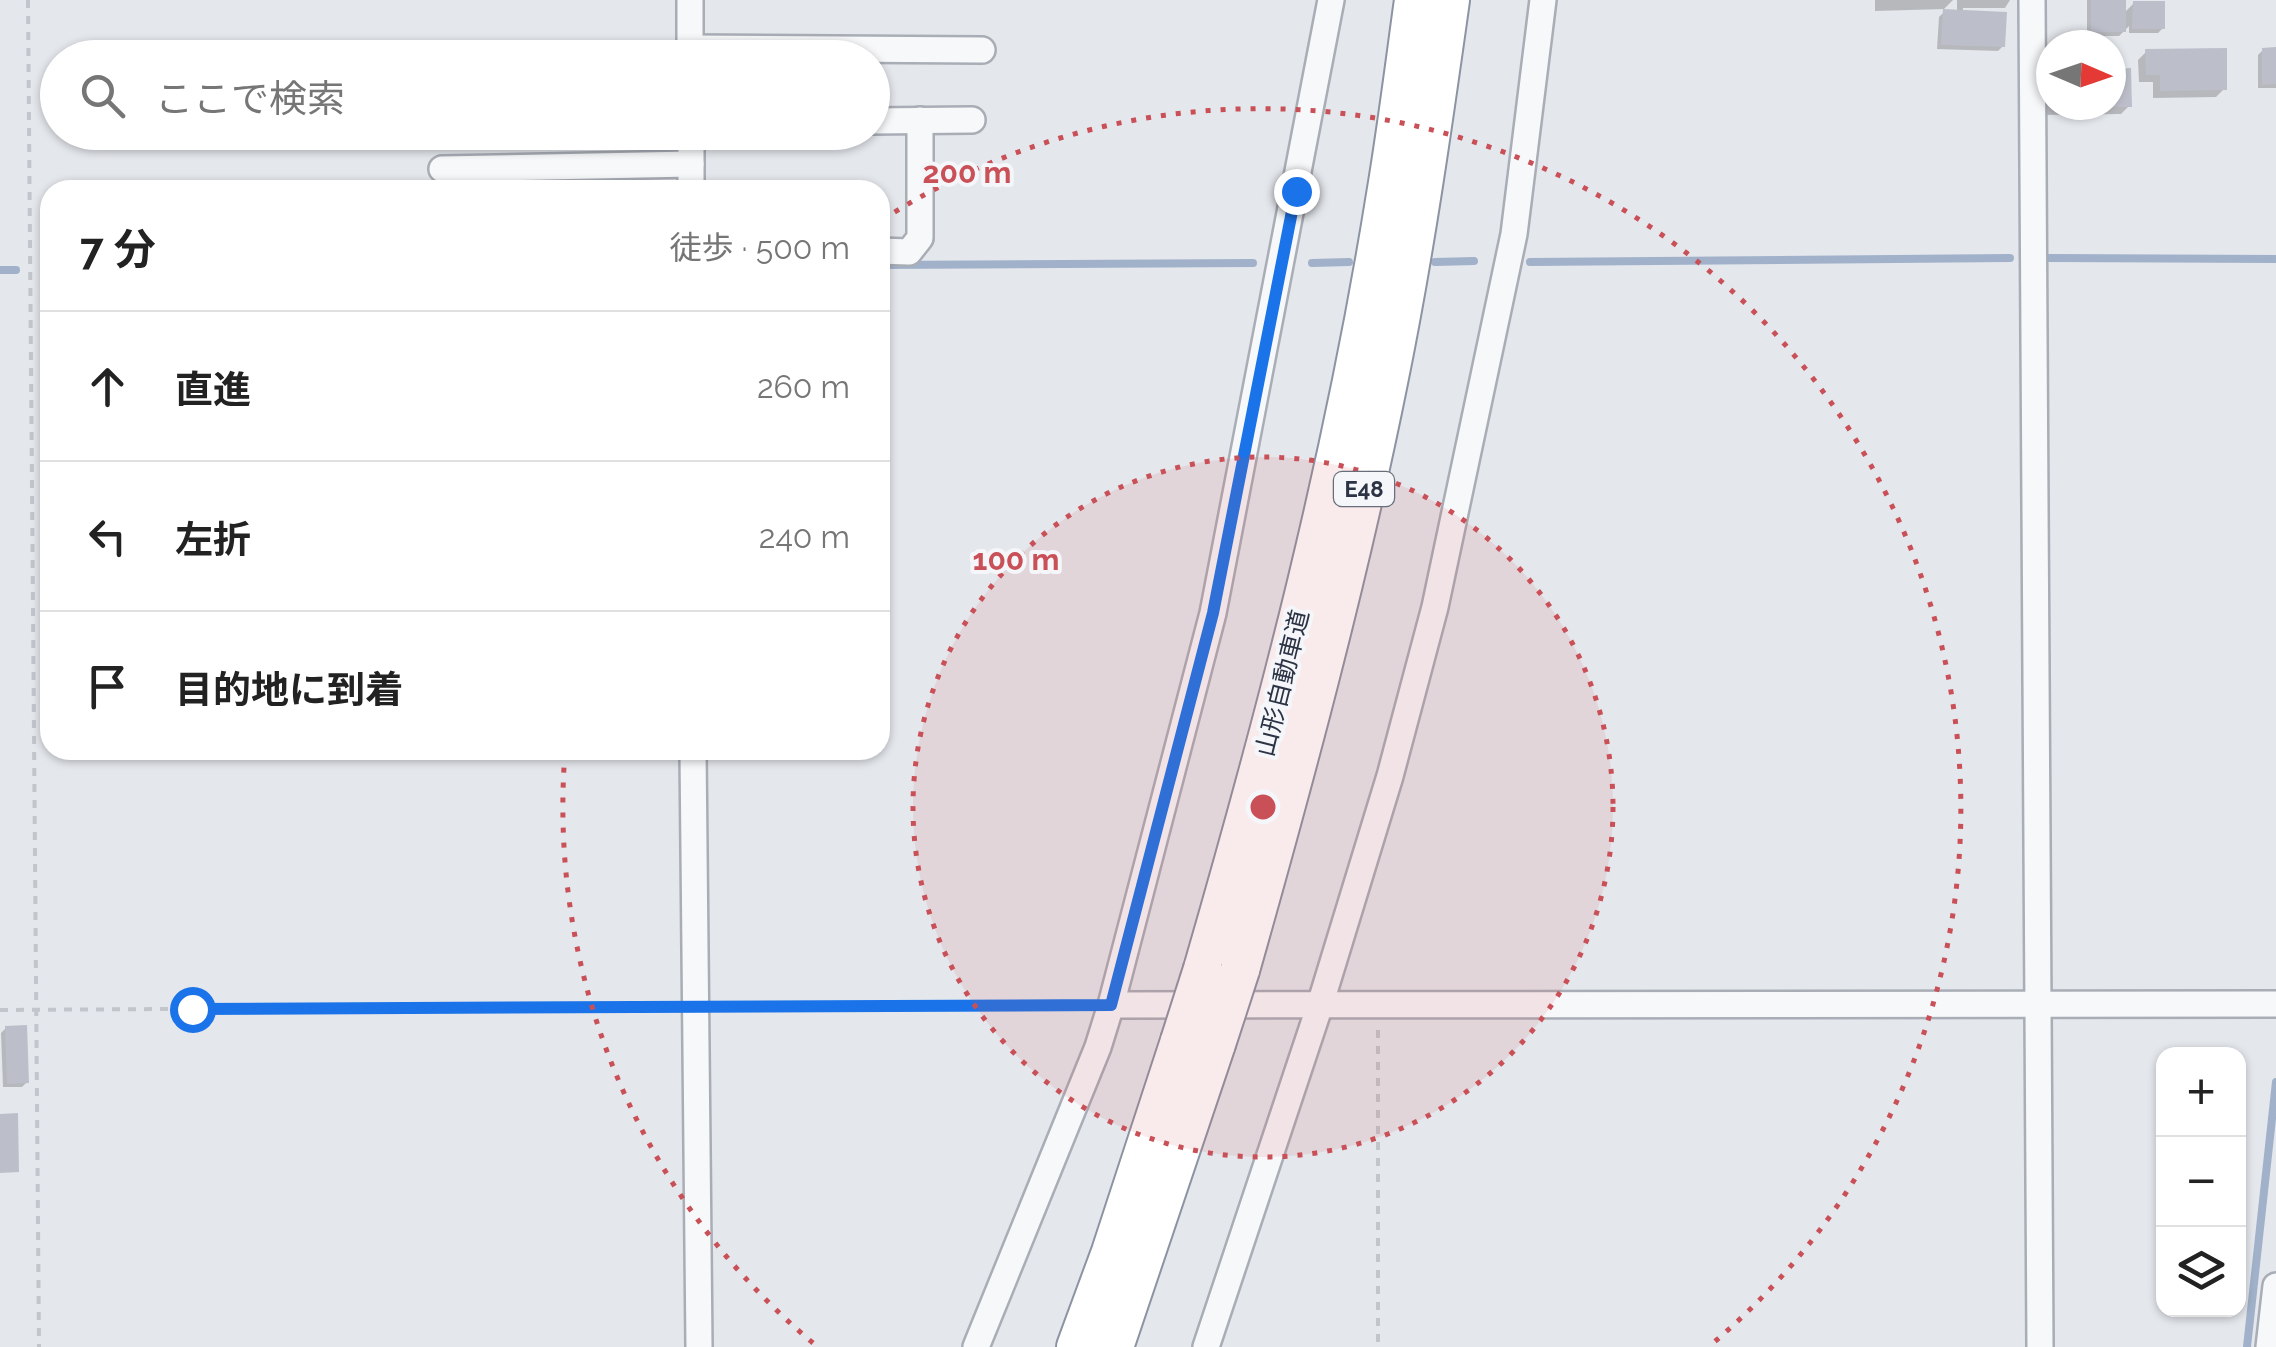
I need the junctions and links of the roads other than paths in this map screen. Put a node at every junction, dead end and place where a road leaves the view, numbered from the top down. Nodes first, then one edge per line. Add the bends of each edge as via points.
1 (690, 0) edge
2 (1331, 0) edge
3 (1414, 0) edge
4 (1450, 0) edge
5 (1543, 0) edge
6 (2032, 0) edge
7 (690, 40) edge
8 (982, 50) dead end
9 (890, 51) edge
10 (920, 120) junction
11 (972, 120) dead end
12 (890, 121) edge
13 (691, 150) edge
14 (442, 169) dead end
15 (691, 177) edge
16 (890, 252) edge
17 (693, 760) edge
18 (1221, 970) junction
19 (2276, 1004) edge
20 (1111, 1005) junction
21 (1320, 1005) junction
22 (2038, 1007) junction
23 (1198, 1042) junction
24 (2276, 1286) edge
25 (699, 1347) edge
26 (976, 1347) edge
27 (1076, 1347) edge
28 (1114, 1347) edge
29 (1206, 1347) edge
30 (2040, 1347) edge
31 (2269, 1347) edge

1 - 7 street
2 - 20 street via 1213,613
3 - 18 highway, 山形自動車道 / E48 via 1386,196
4 - 18 highway, 山形自動車道 / E48 via 1388,382 1298,767
5 - 21 street via 1514,234 1439,588
6 - 22 street
8 - 9 street
10 - 11 street
10 - 12 street
10 - 16 street via 920,238 909,252
13 - 15 street
14 - 15 street
17 - 25 street
18 - 23 highway, 山形自動車道 / E48, bridge
19 - 22 street
20 - 21 street
20 - 26 street
21 - 22 street
21 - 29 street
22 - 30 street
23 - 27 highway, 山形自動車道 / E48
23 - 28 highway, 山形自動車道 / E48
24 - 31 street

